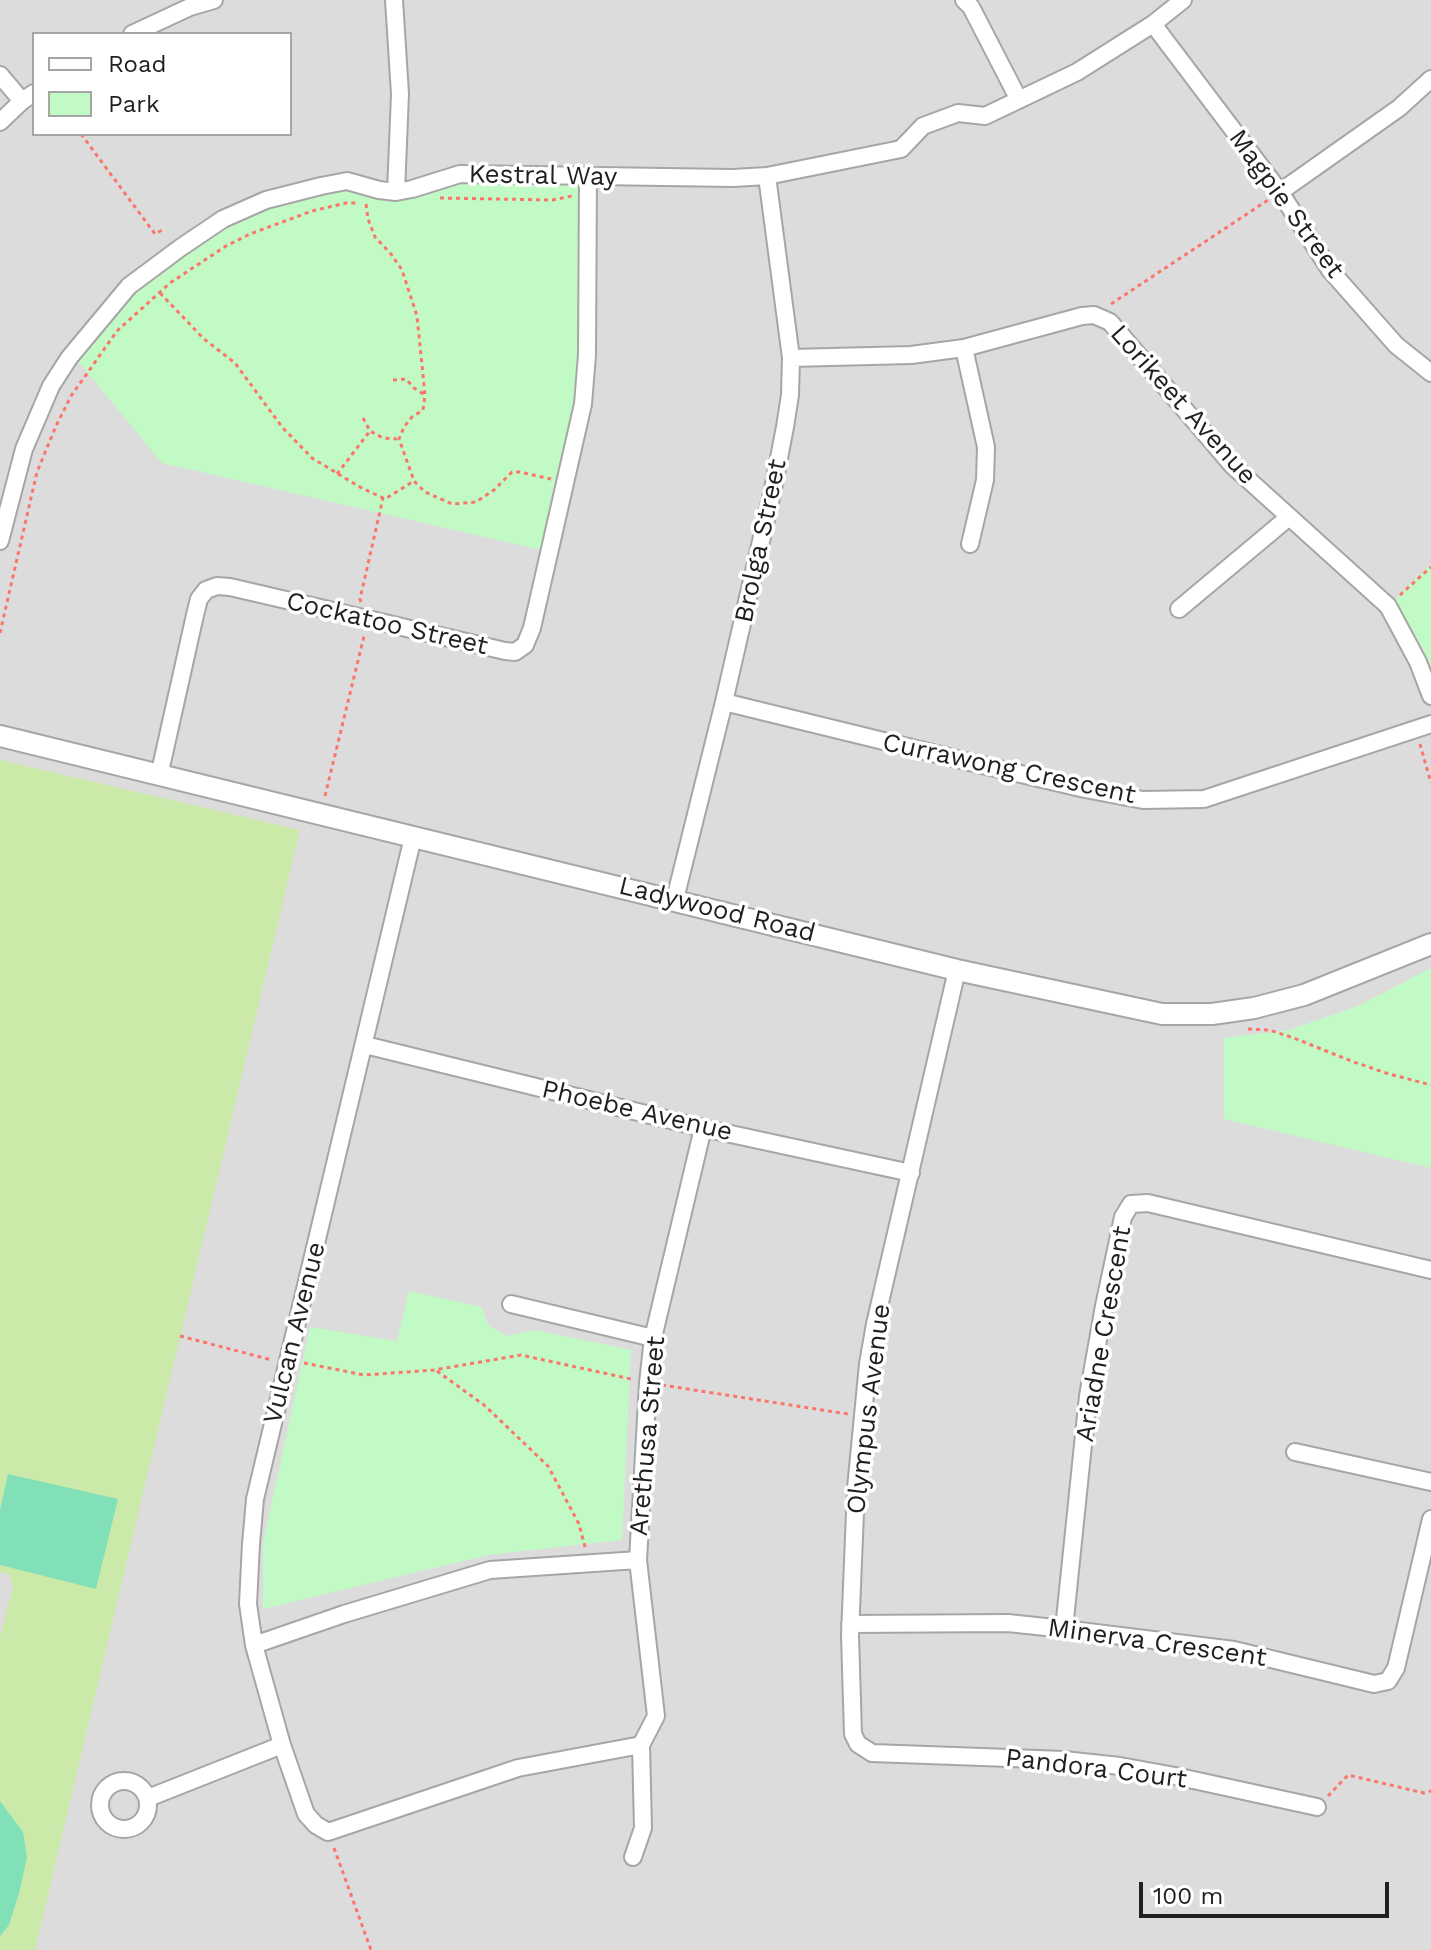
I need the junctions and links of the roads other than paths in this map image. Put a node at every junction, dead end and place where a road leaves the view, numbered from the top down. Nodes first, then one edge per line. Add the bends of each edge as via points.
1 (214, 0) edge
2 (394, 0) edge
3 (964, 0) edge
4 (1183, 0) edge
5 (188, 4) edge
6 (1153, 24) junction
7 (136, 32) edge
8 (0, 75) edge
9 (1431, 79) edge
10 (28, 97) edge
11 (1019, 100) junction
12 (0, 122) edge
13 (767, 176) junction
14 (588, 177) junction
15 (396, 192) junction
16 (1280, 192) junction
17 (964, 348) junction
18 (791, 358) junction
19 (1431, 373) edge
20 (1289, 517) junction
21 (2, 519) edge
22 (0, 541) edge
23 (970, 544) dead end
24 (1179, 609) dead end
25 (1431, 696) edge
26 (724, 702) junction
27 (1423, 727) edge
28 (0, 736) edge
29 (159, 776) junction
30 (413, 837) junction
31 (675, 899) junction
32 (1431, 944) edge
33 (957, 970) junction
34 (365, 1045) junction
35 (703, 1128) junction
36 (911, 1173) junction
37 (1431, 1270) edge
38 (511, 1304) dead end
39 (653, 1338) junction
40 (1295, 1452) dead end
41 (1431, 1482) edge
42 (1431, 1519) edge
43 (638, 1560) junction
44 (850, 1624) junction
45 (1064, 1629) junction
46 (254, 1645) junction
47 (282, 1745) junction
48 (641, 1745) junction
49 (872, 1753) joint
50 (148, 1798) dead end
51 (1317, 1807) road end
52 (633, 1857) dead end

1 - 5 street
2 - 15 street via 400,94
3 - 11 street
4 - 6 street, Kestral Way
5 - 7 street
6 - 11 street, Kestral Way via 1077,72
6 - 16 street, Magpie Street
8 - 10 street
9 - 16 street via 1399,108
10 - 12 street
11 - 13 street, Kestral Way via 985,116 958,113 923,126 901,149
13 - 14 street, Kestral Way
13 - 18 street, Brolga Street
14 - 15 street, Kestral Way via 460,174
14 - 29 street, Cockatoo Street via 583,404 525,645 505,651 217,586 199,599
15 - 21 street, Kestral Way via 347,181 266,200 223,219 129,286 51,386
16 - 19 street, Magpie Street via 1330,270 1396,345
17 - 18 street, Lorikeet Avenue
17 - 20 street, Lorikeet Avenue via 1082,316 1110,322 1232,465
17 - 23 street via 986,447 985,480
18 - 26 street, Brolga Street via 785,427
20 - 24 street
20 - 25 street, Lorikeet Avenue via 1388,606
21 - 22 street, Kestral Way
26 - 27 street, Currawong Crescent via 1143,800 1204,799
26 - 31 street, Brolga Street
28 - 29 street, Ladywood Road
29 - 30 street, Ladywood Road
30 - 31 street, Ladywood Road
30 - 34 street, Vulcan Avenue
31 - 33 street, Ladywood Road
32 - 33 street, Ladywood Road via 1304,995 1212,1014 1162,1014
33 - 36 street, Olympus Avenue
34 - 35 street, Phoebe Avenue
34 - 46 street, Vulcan Avenue via 255,1499 248,1604
35 - 36 street, Phoebe Avenue
35 - 39 street, Arethusa Street
36 - 44 street, Olympus Avenue via 875,1324 856,1488
37 - 45 street, Ariadne Crescent via 1148,1203 1131,1204 1123,1217 1088,1396
38 - 39 street
39 - 43 street, Arethusa Street
40 - 41 street
42 - 45 street, Minerva Crescent via 1396,1668 1388,1681 1364,1682 1219,1647
43 - 46 street via 490,1570
43 - 48 street, Arethusa Street via 656,1716
44 - 45 street, Minerva Crescent via 1008,1623
44 - 49 street, Olympus Avenue via 853,1734
46 - 47 street, Vulcan Avenue
47 - 48 street, Vulcan Avenue via 306,1814 322,1829 518,1768
47 - 50 street
48 - 52 street via 643,1828
49 - 51 street, Pandora Court via 1120,1766

